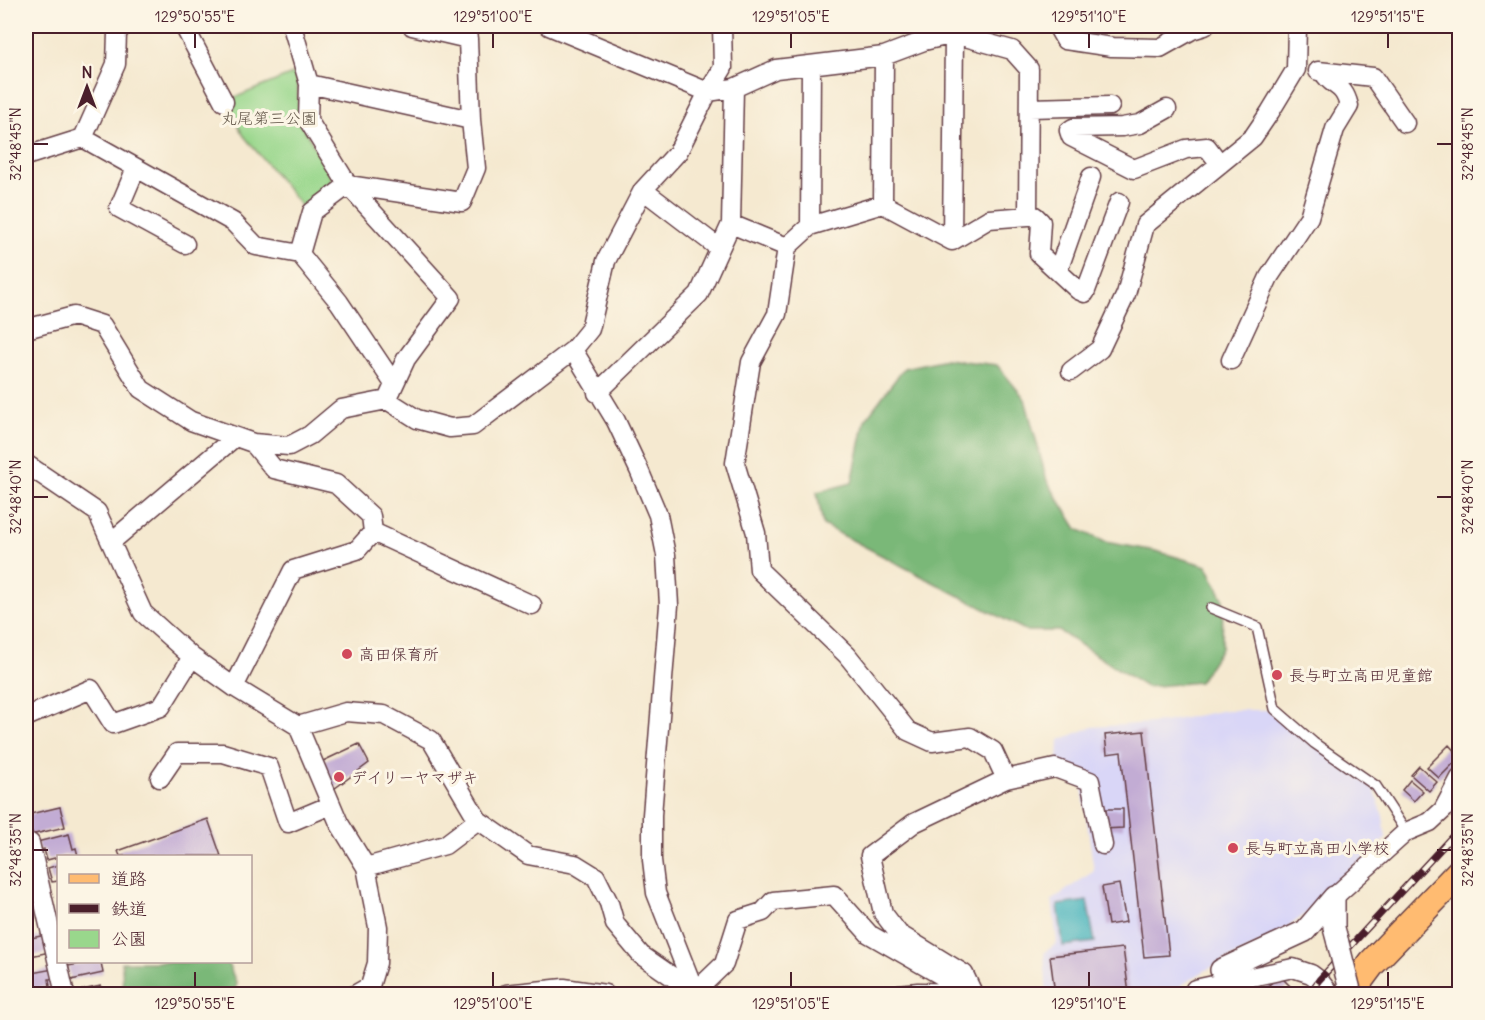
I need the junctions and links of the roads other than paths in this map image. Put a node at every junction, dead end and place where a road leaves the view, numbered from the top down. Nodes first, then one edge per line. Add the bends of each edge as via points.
1 (123, 26) edge
2 (184, 26) edge
3 (292, 26) edge
4 (412, 26) edge
5 (549, 26) edge
6 (722, 26) edge
7 (1058, 26) edge
8 (1205, 26) edge
9 (1297, 26) edge
10 (467, 32) edge
11 (966, 32) edge
12 (884, 56) junction
13 (811, 65) junction
14 (1296, 69) junction
15 (1323, 72) junction
16 (309, 84) junction
17 (734, 88) junction
18 (708, 92) junction
19 (225, 102) dead end
20 (1110, 106) dead end
21 (1029, 108) junction
22 (1167, 110) dead end
23 (471, 120) junction
24 (1405, 123) dead end
25 (83, 138) junction
26 (26, 156) edge
27 (1220, 164) junction
28 (136, 168) junction
29 (1091, 177) dead end
30 (348, 185) junction
31 (643, 190) junction
32 (1119, 202) dead end
33 (883, 204) junction
34 (1028, 216) junction
35 (731, 224) junction
36 (810, 226) junction
37 (952, 241) junction
38 (185, 244) dead end
39 (787, 247) junction
40 (719, 248) junction
41 (300, 254) junction
42 (1058, 271) junction
43 (26, 329) edge
44 (573, 350) junction
45 (1231, 360) dead end
46 (1071, 371) dead end
47 (391, 392) junction
48 (597, 393) junction
49 (235, 437) junction
50 (253, 443) junction
51 (26, 464) edge
52 (373, 532) junction
53 (111, 542) junction
54 (532, 605) dead end
55 (1211, 608) dead end
56 (192, 657) junction
57 (234, 687) junction
58 (26, 717) edge
59 (298, 726) junction
60 (160, 778) dead end
61 (1460, 778) edge
62 (1006, 779) junction
63 (331, 805) junction
64 (478, 820) junction
65 (1406, 832) junction
66 (26, 841) edge
67 (1103, 845) dead end
68 (366, 867) junction
69 (1460, 872) edge
70 (1334, 897) junction
71 (57, 959) edge
72 (58, 963) edge
73 (1221, 970) joint
74 (1188, 992) edge
75 (65, 994) edge
76 (356, 994) edge
77 (506, 994) edge
78 (605, 994) edge
79 (694, 994) edge
80 (899, 994) edge
81 (974, 994) edge
82 (1330, 994) edge
83 (1350, 994) edge

1 - 25 street via 117,33 116,64
2 - 19 street
3 - 16 street
4 - 10 street
5 - 18 street
6 - 18 street via 723,68
7 - 8 street via 1065,40 1112,47 1160,48
9 - 14 street
10 - 23 street
11 - 12 street via 924,41
11 - 21 street via 1012,50 1029,69
11 - 37 street
12 - 13 street
12 - 33 street
13 - 17 street via 776,69
13 - 36 street
14 - 15 street
14 - 27 street via 1253,137
15 - 24 street via 1373,77
15 - 45 street via 1345,92 1348,106 1335,129 1309,217 1269,277
16 - 23 street
16 - 30 street via 308,120
17 - 18 street
17 - 35 street
18 - 31 street via 678,152
20 - 21 street
21 - 34 street
22 - 27 street via 1140,124 1069,131 1071,137 1134,169 1186,149 1207,147
23 - 30 street via 476,168 462,202
25 - 26 street
25 - 28 street
27 - 46 street via 1145,225 1126,294 1100,349
28 - 38 street via 119,207
28 - 41 street via 233,222 256,246
29 - 42 street
30 - 41 street via 312,212
30 - 47 street via 451,298 406,359
31 - 40 street
31 - 44 street via 606,261 590,330
32 - 42 street via 1085,293
33 - 36 street
33 - 37 street
34 - 37 street via 989,219
34 - 42 street via 1041,222 1039,254
35 - 39 street
35 - 40 street
36 - 39 street
39 - 62 street via 777,314 751,362 735,463 756,533 759,570 847,655 908,731 932,742 970,737 993,751
40 - 48 street via 699,294
41 - 47 street via 339,302
43 - 49 street via 74,316 102,326 141,389 191,421
44 - 47 street via 473,426 450,428 417,419
44 - 48 street
47 - 50 street via 341,409 310,435 289,446
48 - 79 street via 616,422 658,514 666,555 669,605 652,860 656,893
49 - 50 street
49 - 53 street
50 - 52 street via 274,469 336,484 371,516
51 - 53 street via 97,512
52 - 54 street
52 - 57 street via 357,550 293,570
53 - 56 street via 142,613
55 - 65 lane via 1257,627 1275,709 1314,743 1376,786
56 - 57 street
56 - 58 street via 160,707 113,724 91,689
57 - 59 street
59 - 63 street
59 - 64 street via 346,712 384,715 431,740
60 - 63 street via 177,753 223,753 269,767 288,823
61 - 65 street via 1443,810 1430,822
62 - 67 street via 1055,768 1090,781
62 - 81 street via 914,823 870,856 883,913 899,934 964,974
63 - 68 street
64 - 68 street via 445,845
64 - 79 street via 528,855 574,864 596,877 615,924 641,955
65 - 70 street
66 - 71 street via 30,843
68 - 76 street via 378,927 377,963 370,986
69 - 83 main road via 1372,963
70 - 73 street via 1305,931
70 - 83 street, bridge via 1334,928
72 - 75 street
73 - 74 street
74 - 82 street via 1293,968 1311,974
77 - 78 street via 564,988
79 - 81 street via 724,964 738,920 763,912 773,901 834,896 869,934
80 - 81 street

